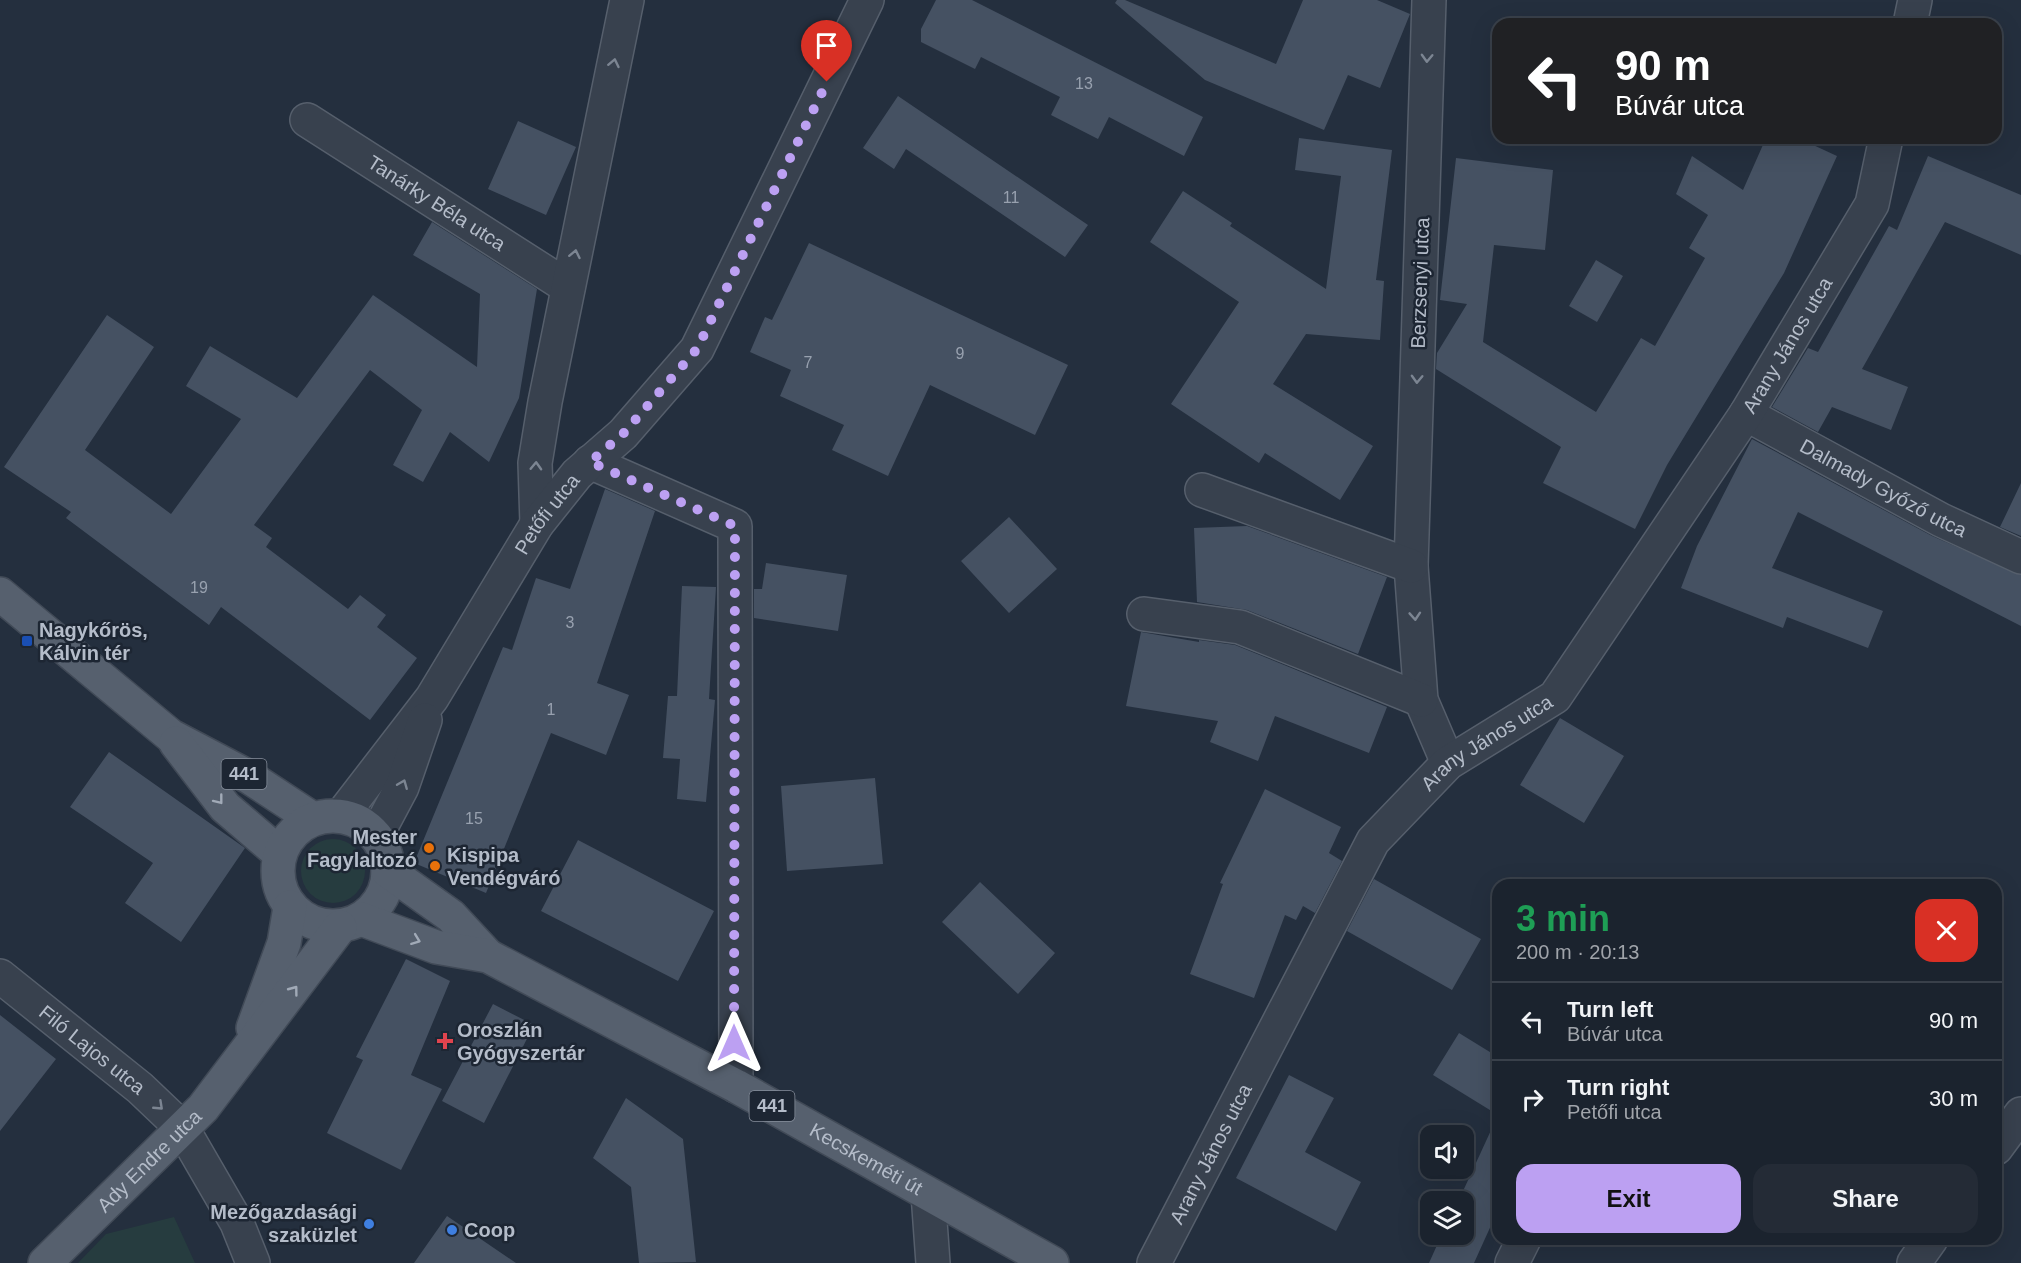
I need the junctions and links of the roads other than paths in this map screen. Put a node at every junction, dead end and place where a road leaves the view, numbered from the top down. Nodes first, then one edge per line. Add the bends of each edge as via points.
1 (627, 0) edge
2 (867, 0) edge
3 (1429, 0) edge
4 (1915, 0) edge
5 (1911, 18) edge
6 (307, 120) dead end
7 (1885, 144) edge
8 (568, 287) junction
9 (1746, 414) junction
10 (590, 462) junction
11 (1202, 490) dead end
12 (537, 524) junction
13 (2021, 557) edge
14 (1411, 566) junction
15 (0, 594) edge
16 (1144, 614) dead end
17 (432, 698) junction
18 (1421, 700) junction
19 (171, 736) junction
20 (1448, 763) junction
21 (327, 818) junction
22 (376, 836) junction
23 (280, 854) junction
24 (388, 871) junction
25 (290, 907) junction
26 (351, 923) junction
27 (488, 956) junction
28 (0, 976) edge
29 (244, 1052) junction
30 (736, 1086) junction
31 (2021, 1114) edge
32 (182, 1128) junction
33 (2002, 1140) edge
34 (928, 1194) junction
35 (1521, 1245) edge
36 (1927, 1245) edge
37 (45, 1263) edge
38 (254, 1263) edge
39 (933, 1263) edge
40 (1052, 1263) edge
41 (1154, 1263) edge
42 (1512, 1263) edge
43 (1914, 1263) edge

8 -> 1 street
2 - 10 street, Petőfi utca via 697,349 623,434
3 -> 14 street, Berzsenyi utca
4 - 5 street
6 - 8 street, Tanárky Béla utca
7 - 9 street, Arany János utca via 1872,204
12 -> 8 street via 535,464
9 - 13 street, Dalmady Győző utca via 1941,520
9 - 20 street, Arany János utca via 1555,697
10 - 12 street, Petőfi utca
10 - 30 street via 735,526
11 - 14 street
12 - 17 street, Petőfi utca
14 -> 18 street, Berzsenyi utca
15 - 19 main road, 441
16 - 18 street via 1240,627
17 - 21 street, Petőfi utca
22 -> 17 street, Petőfi utca via 402,787
18 - 20 street, Berzsenyi utca
19 - 21 main road, 441
19 -> 23 main road, 441 via 225,807
20 - 41 street, Arany János utca via 1372,841
21 - 22 main road, 441 via 366,826
21 - 23 main road via 293,833
22 - 24 main road via 383,847
23 - 25 main road via 278,882
24 - 26 main road via 385,890 376,907
24 - 27 main road, Kecskeméti út / 441 via 451,916
25 - 26 main road, 441 via 313,923
25 - 29 main road, Ady Endre utca via 284,943
26 -> 27 main road, Kecskeméti út / 441 via 436,948
29 -> 26 main road, Ady Endre utca
27 - 30 main road, Kecskeméti út / 441
28 -> 32 street, Filó Lajos utca via 140,1088
29 - 32 main road, Ady Endre utca via 203,1108
30 - 34 main road, Kecskeméti út / 441
31 - 33 street
32 - 37 main road, Ady Endre utca
32 - 38 street, Filó Lajos utca via 237,1223
34 - 39 street
34 - 40 main road, Kecskeméti út / 441
35 - 42 street
36 - 43 street

